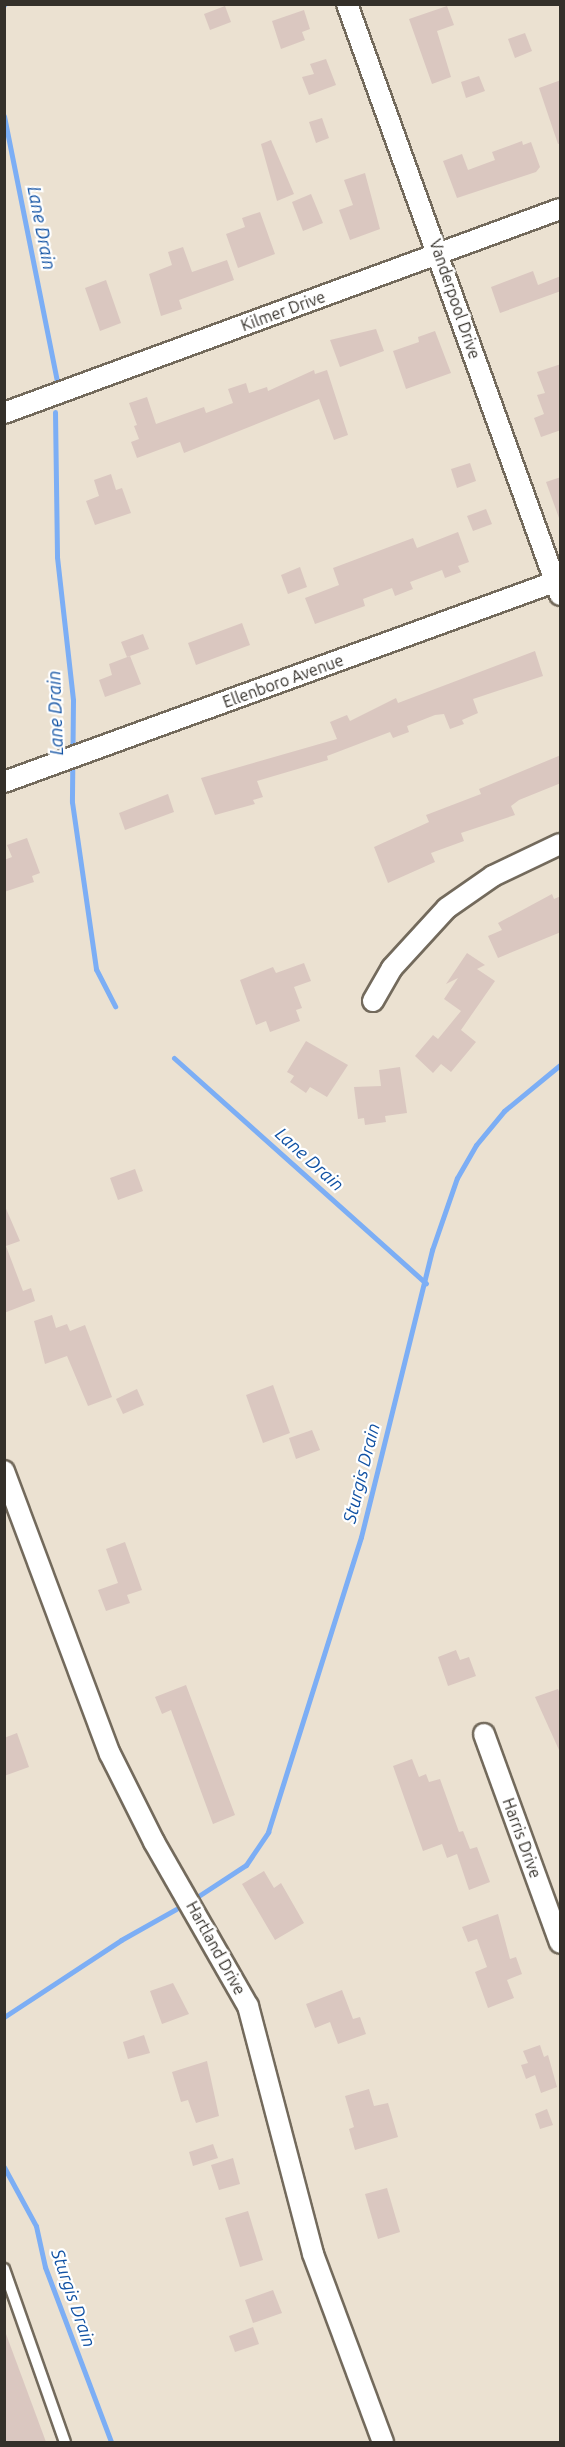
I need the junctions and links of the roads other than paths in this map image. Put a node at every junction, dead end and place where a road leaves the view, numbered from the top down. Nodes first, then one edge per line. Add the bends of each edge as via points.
1 (347, 4) edge
2 (561, 209) edge
3 (439, 254) junction
4 (4, 413) edge
5 (559, 586) edge
6 (4, 782) edge
7 (561, 844) edge
8 (373, 1001) dead end
9 (4, 1471) edge
10 (484, 1734) dead end
11 (561, 1942) edge
12 (4, 2269) edge
13 (65, 2442) edge
14 (382, 2442) edge

1 - 3 street, Vanderpool Drive
2 - 3 street, Kilmer Drive
3 - 4 street, Kilmer Drive
3 - 5 street, Vanderpool Drive
5 - 6 street, Ellenboro Avenue
7 - 8 street via 493,876 447,908 392,968
9 - 14 street, Hartland Drive via 110,1754 154,1842 248,2006 313,2254
10 - 11 street, Harris Drive
12 - 13 lane

